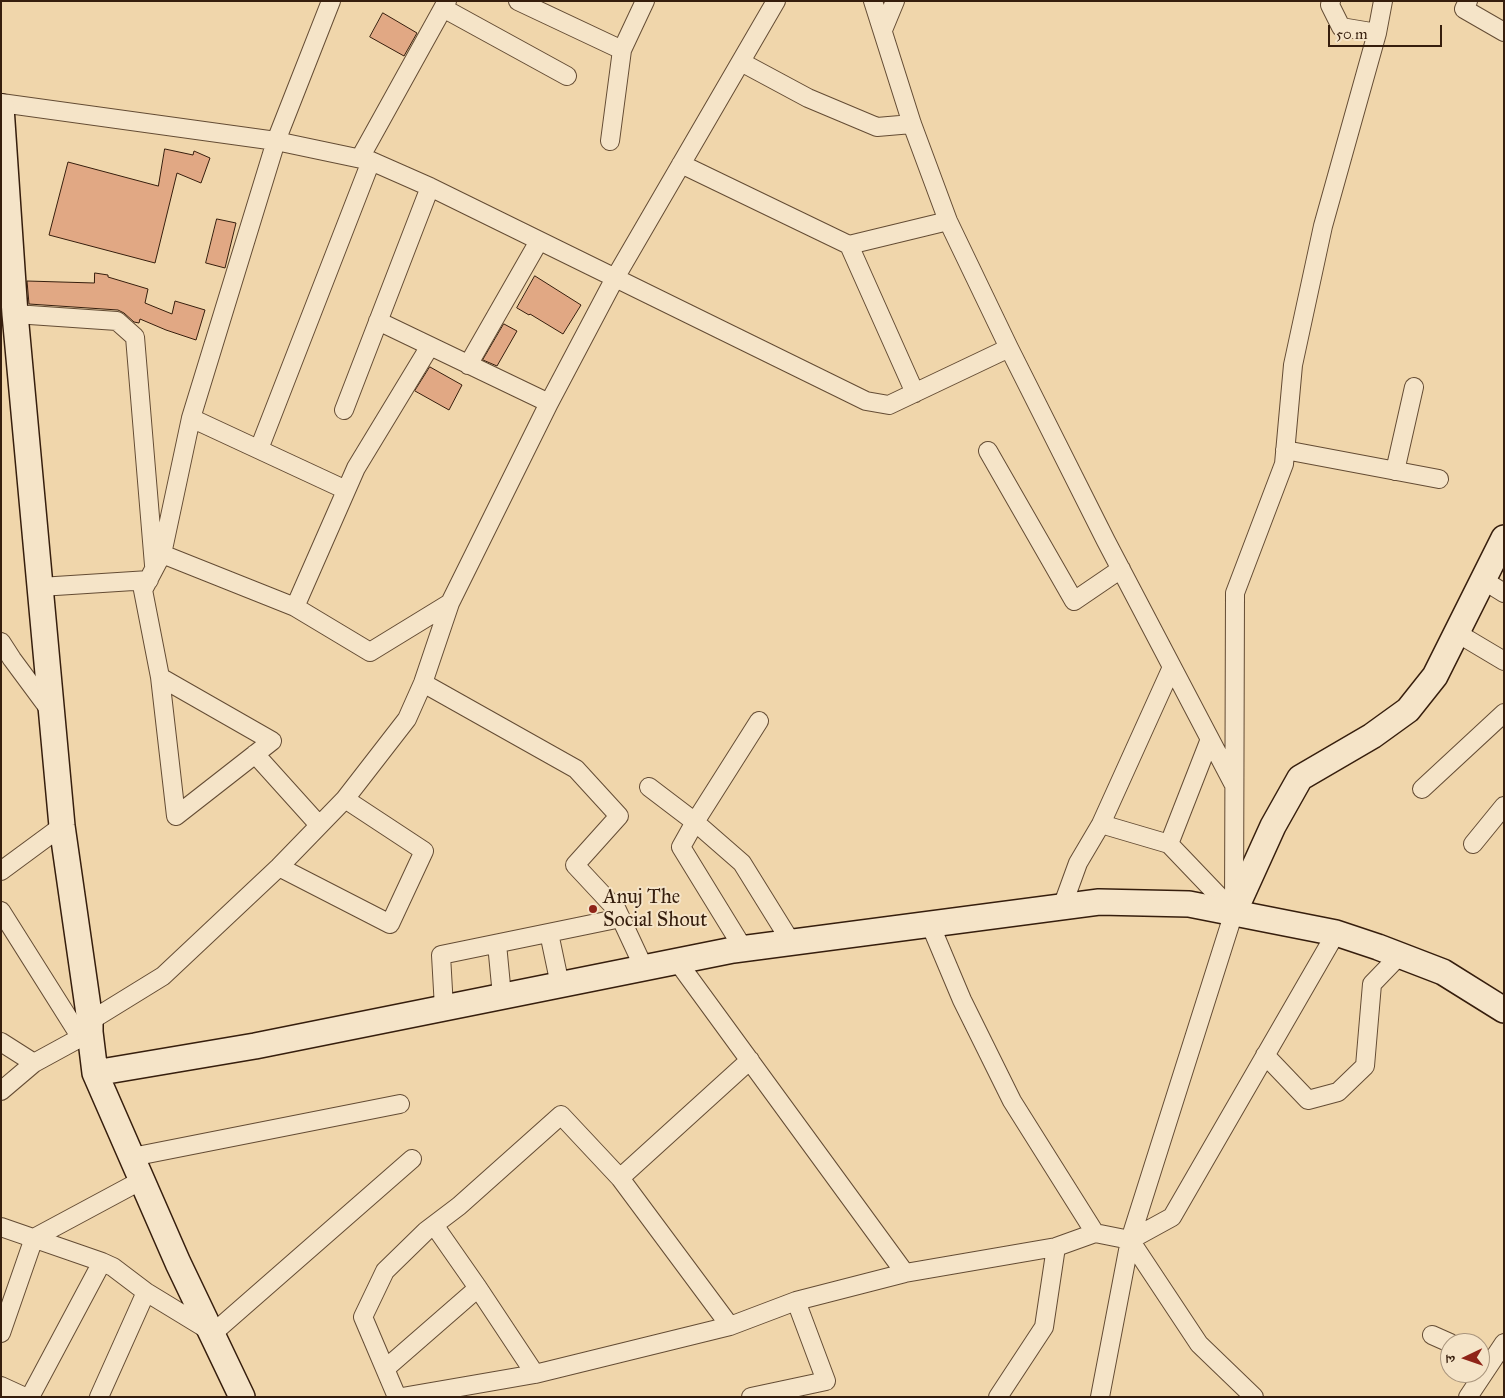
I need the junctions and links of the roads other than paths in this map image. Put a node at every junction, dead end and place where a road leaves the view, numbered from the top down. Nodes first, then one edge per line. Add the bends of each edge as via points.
1 (331, 1) edge
2 (518, 1) edge
3 (645, 1) edge
4 (776, 1) edge
5 (873, 1) edge
6 (895, 1) edge
7 (1331, 1) edge
8 (1383, 1) edge
9 (1468, 1) edge
10 (445, 5) edge
11 (883, 30) junction
12 (1504, 32) edge
13 (1377, 33) junction
14 (622, 50) junction
15 (741, 62) junction
16 (567, 76) dead end
17 (1, 103) edge
18 (1, 107) edge
19 (912, 124) junction
20 (276, 140) junction
21 (610, 141) dead end
22 (366, 160) junction
23 (681, 164) junction
24 (3, 182) edge
25 (430, 187) junction
26 (948, 221) junction
27 (539, 241) junction
28 (849, 245) junction
29 (7, 269) edge
30 (615, 278) junction
31 (15, 314) junction
32 (378, 321) junction
33 (430, 346) junction
34 (1009, 348) junction
35 (468, 364) junction
36 (1414, 387) dead end
37 (916, 393) junction
38 (549, 403) junction
39 (344, 410) dead end
40 (191, 418) junction
41 (258, 449) junction
42 (1285, 450) junction
43 (988, 451) dead end
44 (1395, 471) junction
45 (1439, 479) dead end
46 (346, 490) junction
47 (1503, 539) edge
48 (155, 568) junction
49 (1121, 570) junction
50 (1493, 586) edge
51 (40, 587) junction
52 (450, 603) junction
53 (295, 608) junction
54 (1457, 632) junction
55 (1, 642) edge
56 (1504, 661) edge
57 (7, 663) edge
58 (1172, 667) junction
59 (160, 677) junction
60 (424, 683) junction
61 (1504, 713) edge
62 (52, 714) junction
63 (759, 721) dead end
64 (1210, 739) junction
65 (255, 754) junction
66 (1235, 786) junction
67 (649, 787) dead end
68 (1422, 789) dead end
69 (345, 799) junction
70 (1504, 806) edge
71 (695, 822) junction
72 (1101, 824) junction
73 (319, 825) junction
74 (62, 826) junction
75 (1169, 844) junction
76 (1473, 844) dead end
77 (279, 867) junction
78 (1, 871) edge
79 (1062, 907) junction
80 (1, 911) edge
81 (1234, 912) junction
82 (621, 918) junction
83 (930, 924) junction
84 (549, 933) junction
85 (1336, 933) junction
86 (791, 942) junction
87 (497, 944) junction
88 (743, 948) junction
89 (1400, 955) junction
90 (677, 961) junction
91 (644, 968) junction
92 (560, 985) junction
93 (502, 996) junction
94 (444, 1008) junction
95 (1504, 1010) edge
96 (87, 1030) junction
97 (1, 1042) edge
98 (1265, 1055) junction
99 (750, 1060) junction
100 (34, 1064) junction
101 (95, 1073) junction
102 (1, 1091) edge
103 (400, 1104) dead end
104 (132, 1157) junction
105 (412, 1158) dead end
106 (620, 1178) junction
107 (142, 1180) junction
108 (434, 1225) junction
109 (1, 1227) edge
110 (1096, 1232) junction
111 (34, 1238) junction
112 (1130, 1240) junction
113 (1056, 1247) junction
114 (102, 1262) junction
115 (905, 1272) junction
116 (478, 1288) junction
117 (146, 1292) junction
118 (796, 1302) junction
119 (730, 1326) junction
120 (212, 1332) junction
121 (1, 1333) edge
122 (1432, 1335) dead end
123 (1440, 1339) edge
124 (1504, 1343) edge
125 (1491, 1363) edge
126 (385, 1369) junction
127 (535, 1374) junction
128 (1, 1386) edge
129 (25, 1397) edge
130 (30, 1397) edge
131 (99, 1397) edge
132 (242, 1397) edge
133 (397, 1397) edge
134 (402, 1397) edge
135 (751, 1397) edge
136 (998, 1397) edge
137 (1100, 1397) edge
138 (1254, 1397) edge
139 (1468, 1397) edge

1 - 20 street
2 - 14 street
3 - 14 street
4 - 15 street
5 - 11 street
6 - 11 street
7 - 13 street via 1341,27
8 - 13 street
9 - 12 street via 1464,9
10 - 16 street
10 - 22 street
11 - 19 street
13 - 42 street via 1323,226 1293,365
14 - 21 street
15 - 19 street via 808,98 877,127
15 - 23 street
17 - 20 street
18 - 24 street
19 - 26 street
20 - 22 street
20 - 40 street
22 - 25 street
22 - 41 street
23 - 28 street
23 - 30 street
24 - 29 street
25 - 27 street
25 - 32 street
26 - 28 street
26 - 34 street
27 - 30 street
27 - 35 street
28 - 37 street
29 - 31 street
30 - 37 street via 866,401 889,405
30 - 38 street
31 - 48 street via 117,321 135,337
31 - 51 street
32 - 33 street
32 - 39 street
33 - 35 street
33 - 46 street
34 - 37 street
34 - 49 street
35 - 38 street
36 - 44 street
38 - 52 street
40 - 41 street
40 - 48 street
41 - 46 street
42 - 44 street
42 - 66 street via 1284,464 1235,593
43 - 49 street via 1074,601
44 - 45 street
46 - 53 street
47 - 50 street
48 - 51 street
48 - 53 street
48 - 59 street via 143,590
49 - 58 street
50 - 54 street
51 - 62 street
52 - 53 street via 370,652
52 - 60 street
54 - 56 street
54 - 81 street via 1435,676 1408,710 1372,736 1300,778 1273,826
55 - 57 street
57 - 62 street
58 - 64 street
58 - 72 street
59 - 65 street via 272,741
59 - 65 street via 176,816
60 - 69 street via 407,719
60 - 82 street via 576,769 619,816 575,866
61 - 68 street
62 - 74 street
63 - 71 street
64 - 66 street
64 - 75 street
65 - 73 street
66 - 81 street
67 - 71 street
69 - 73 street
69 - 77 street via 424,851 390,924
70 - 76 street
71 - 86 street via 742,863
71 - 88 street via 681,847
72 - 75 street
72 - 79 street via 1078,864
73 - 77 street
74 - 78 street
74 - 96 street
75 - 81 street
77 - 96 street via 163,976
79 - 81 street via 1099,902 1189,904
79 - 83 street
80 - 96 street
81 - 85 street
81 - 112 street
82 - 84 street
82 - 91 street
83 - 86 street
83 - 110 street via 962,1000 1012,1102
84 - 87 street
84 - 92 street
85 - 89 street
85 - 98 street
86 - 88 street
87 - 93 street
87 - 94 street via 441,955
88 - 90 street
89 - 95 street via 1443,972
89 - 98 street via 1372,984 1365,1066 1338,1092 1308,1100
90 - 91 street
90 - 99 street
91 - 92 street
92 - 93 street
93 - 94 street
94 - 101 street via 255,1046
96 - 100 street
96 - 101 street
97 - 100 street
98 - 112 street via 1172,1217
99 - 106 street
99 - 115 street
100 - 102 street
101 - 104 street
103 - 104 street
104 - 107 street
105 - 120 street
106 - 108 street via 561,1115
106 - 119 street
107 - 111 street
107 - 120 street
108 - 116 street
108 - 126 street via 384,1271 363,1317
109 - 111 street
110 - 112 street
110 - 113 street
111 - 114 street
111 - 121 street
112 - 137 street
112 - 138 street via 1199,1344
113 - 115 street
113 - 136 street via 1044,1327
114 - 117 street
114 - 130 street
115 - 118 street
116 - 126 street
116 - 127 street
117 - 120 street
117 - 131 street
118 - 119 street
118 - 135 street via 826,1381
119 - 127 street
120 - 132 street
122 - 123 street
124 - 125 street
125 - 139 street
126 - 133 street
127 - 134 street
128 - 129 street

